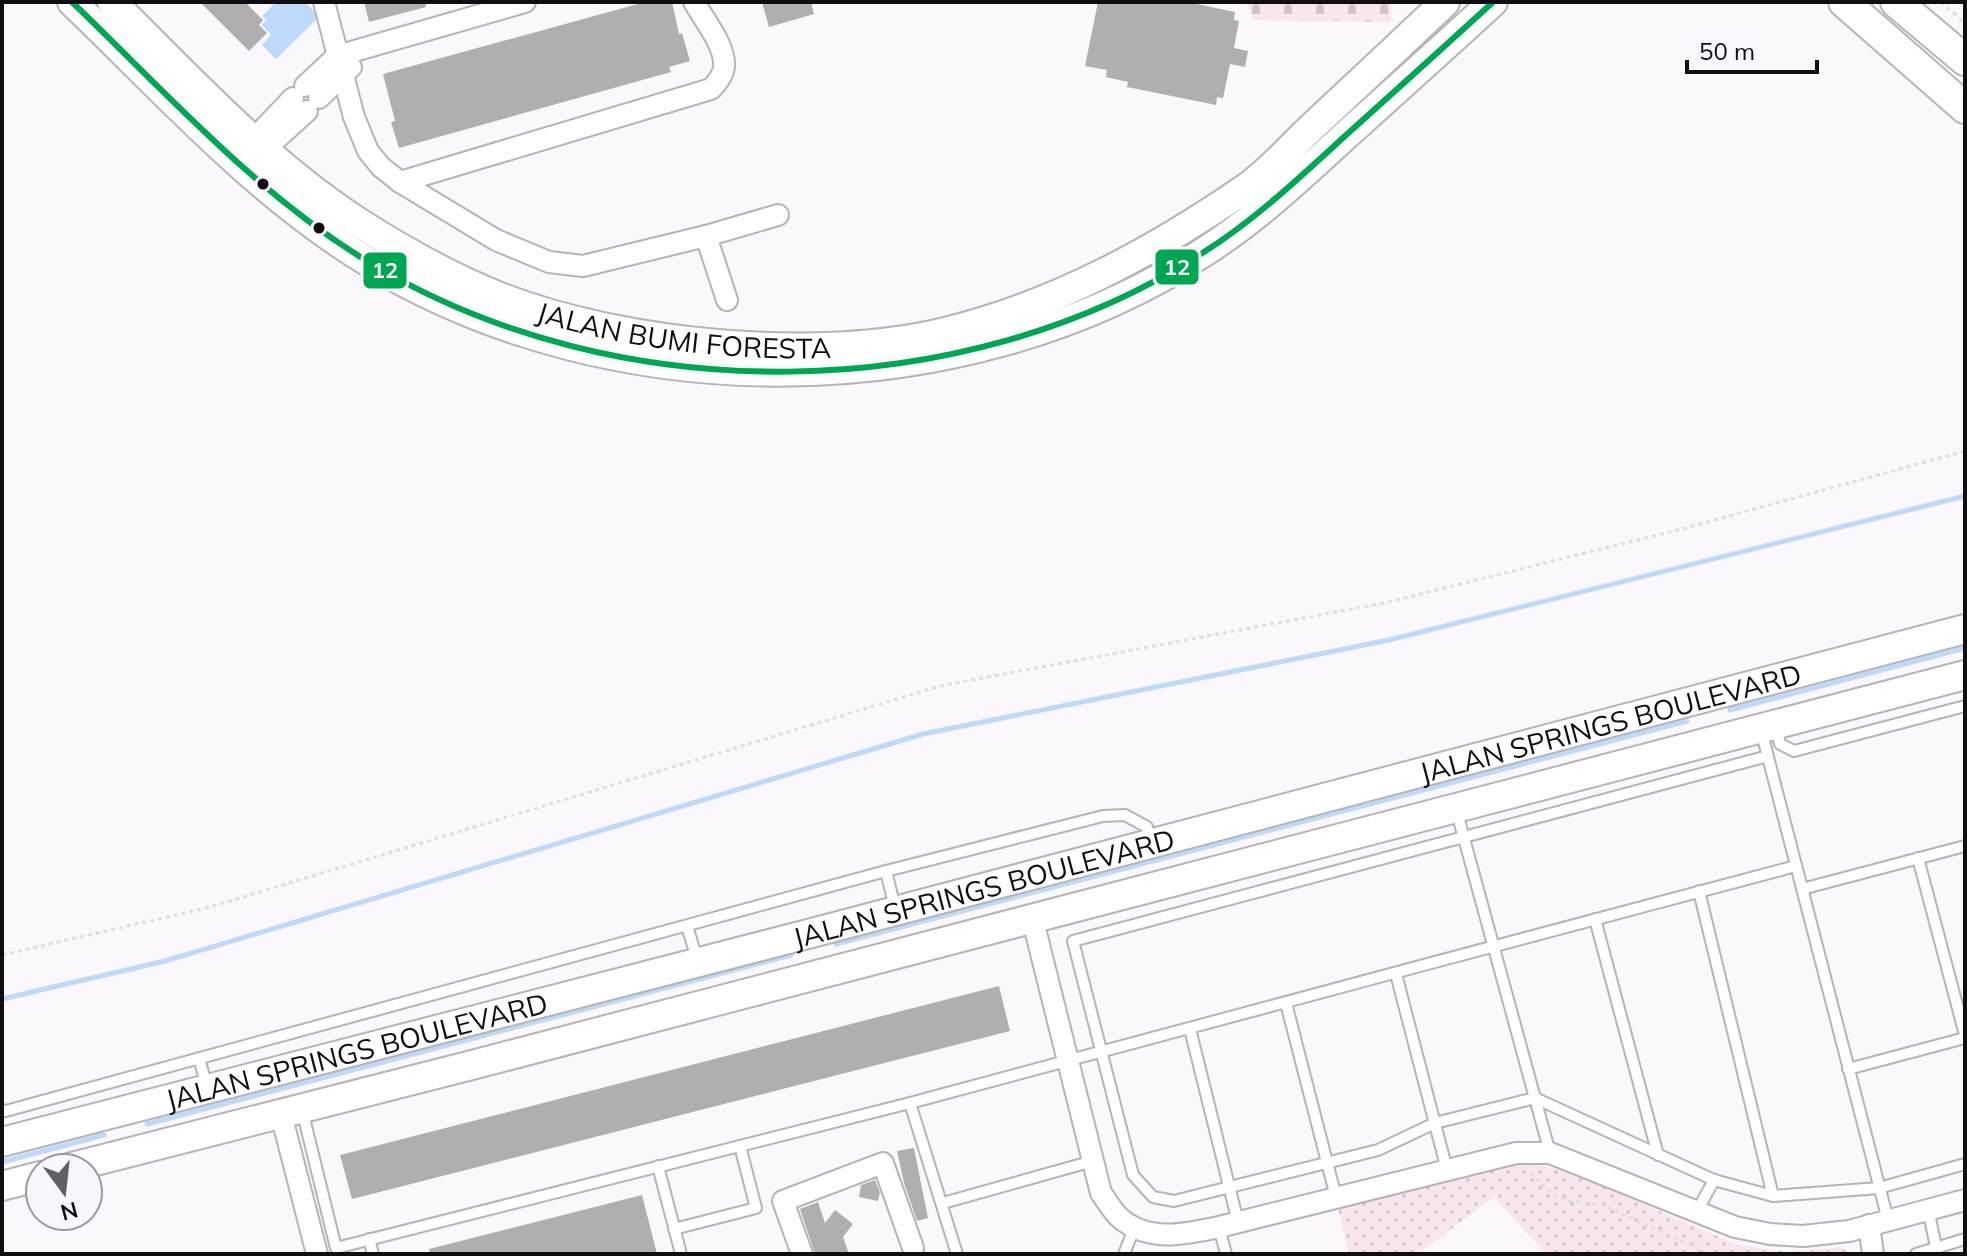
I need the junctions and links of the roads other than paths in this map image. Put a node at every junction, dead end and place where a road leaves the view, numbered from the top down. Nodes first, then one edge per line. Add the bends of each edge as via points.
1 (72, 2) edge
2 (112, 2) edge
3 (324, 2) edge
4 (525, 2) edge
5 (694, 2) edge
6 (1445, 2) edge
7 (1493, 2) edge
8 (1844, 2) edge
9 (1896, 2) edge
10 (1965, 60) edge
11 (340, 66) junction
12 (1965, 108) edge
13 (1316, 123) junction
14 (1336, 144) junction
15 (254, 150) junction
16 (400, 182) junction
17 (778, 215) dead end
18 (706, 236) junction
19 (727, 300) dead end
20 (1965, 629) edge
21 (1965, 675) edge
22 (1705, 696) junction
23 (1965, 706) edge
24 (1768, 726) junction
25 (1716, 739) junction
26 (1768, 756) junction
27 (1455, 807) junction
28 (1149, 835) junction
29 (1464, 837) junction
30 (1965, 846) edge
31 (1918, 858) junction
32 (1796, 866) junction
33 (886, 871) junction
34 (1802, 889) junction
35 (1699, 891) junction
36 (896, 910) junction
37 (1032, 917) junction
38 (1595, 919) junction
39 (687, 926) junction
40 (808, 934) junction
41 (1493, 945) junction
42 (698, 962) junction
43 (820, 973) junction
44 (1396, 974) junction
45 (1286, 1003) junction
46 (1190, 1029) junction
47 (1965, 1036) edge
48 (1102, 1053) junction
49 (199, 1058) junction
50 (1068, 1061) junction
51 (1848, 1069) junction
52 (207, 1088) junction
53 (90, 1089) junction
54 (1535, 1098) junction
55 (910, 1103) junction
56 (131, 1110) junction
57 (291, 1111) junction
58 (2, 1112) edge
59 (98, 1118) junction
60 (1435, 1123) junction
61 (2, 1142) edge
62 (740, 1146) junction
63 (143, 1147) junction
64 (1550, 1153) junction
65 (1658, 1155) junction
66 (104, 1158) edge
67 (1093, 1161) junction
68 (1327, 1163) junction
69 (1965, 1164) edge
70 (658, 1166) junction
71 (1447, 1170) junction
72 (24, 1180) edge
73 (1714, 1180) junction
74 (2, 1186) edge
75 (1229, 1188) junction
76 (1879, 1188) junction
77 (1773, 1196) junction
78 (1336, 1197) junction
79 (1965, 1200) edge
80 (943, 1203) junction
81 (1928, 1209) junction
82 (1697, 1211) junction
83 (1878, 1223) junction
84 (1229, 1225) junction
85 (1135, 1226) junction
86 (674, 1229) junction
87 (369, 1239) junction
88 (1965, 1239) edge
89 (1936, 1247) junction
90 (913, 1248) dead end
91 (317, 1254) edge
92 (373, 1254) edge
93 (681, 1254) edge
94 (802, 1254) edge
95 (957, 1254) edge
96 (1124, 1254) edge
97 (1226, 1254) edge
98 (1873, 1254) edge
99 (1916, 1254) edge

1 - 15 main road, JALAN BUMI FORESTA
2 - 15 main road, JALAN BUMI FORESTA
3 - 11 street
4 - 11 street via 367,49
5 - 16 street via 721,50 724,66 711,89
6 - 13 main road, JALAN BUMI FORESTA
7 - 14 main road, JALAN BUMI FORESTA
8 - 12 main road
9 - 10 main road
11 - 15 street
11 - 16 street via 368,151
13 - 14 main road
13 - 15 main road, JALAN BUMI FORESTA via 1250,185 1143,255 1080,286 942,332 857,345 667,339 583,322 500,297 355,220
14 - 15 main road, JALAN BUMI FORESTA via 1267,207 1205,252 1107,304 957,354 871,368 781,371 663,365 585,351 493,322 373,265 329,236
16 - 18 street via 496,240 557,263 583,266
17 - 18 street
18 - 19 street
20 - 22 main road, JALAN SPRINGS BOULEVARD
21 - 24 main road, JALAN SPRINGS BOULEVARD
22 - 25 main road
22 - 28 main road, JALAN SPRINGS BOULEVARD
23 - 24 lane via 1794,751 1780,744
24 - 25 main road, JALAN SPRINGS BOULEVARD
24 - 26 lane
25 - 27 main road, JALAN SPRINGS BOULEVARD
26 - 29 lane
26 - 32 lane
27 - 29 lane
27 - 37 main road, JALAN SPRINGS BOULEVARD
28 - 33 lane via 1125,815 1103,816
28 - 36 main road, JALAN SPRINGS BOULEVARD
29 - 41 lane
29 - 48 lane via 1073,941
30 - 31 lane
31 - 34 lane
31 - 47 lane
32 - 34 lane
32 - 35 lane
33 - 36 lane
33 - 39 lane
34 - 51 lane
35 - 38 lane
35 - 77 lane
36 - 40 main road, JALAN SPRINGS BOULEVARD
37 - 43 main road, JALAN SPRINGS BOULEVARD
37 - 50 street
38 - 41 lane
38 - 65 lane
39 - 42 lane
39 - 49 lane
40 - 42 main road, JALAN SPRINGS BOULEVARD
40 - 43 main road
41 - 44 lane
41 - 54 lane
42 - 52 main road, JALAN SPRINGS BOULEVARD
43 - 57 main road, JALAN SPRINGS BOULEVARD
44 - 45 lane
44 - 60 lane
45 - 46 lane
45 - 68 lane
46 - 48 lane
46 - 75 lane
47 - 51 lane
48 - 50 lane
48 - 75 lane via 1133,1175 1153,1197 1174,1201
49 - 52 lane
49 - 53 lane
50 - 55 lane
50 - 67 street
51 - 76 lane
52 - 56 main road, JALAN SPRINGS BOULEVARD
53 - 58 lane
53 - 59 lane
54 - 60 lane
54 - 64 lane
54 - 65 lane
55 - 62 lane
55 - 80 lane
56 - 59 main road, JALAN SPRINGS BOULEVARD
56 - 63 main road
57 - 63 main road, JALAN SPRINGS BOULEVARD
57 - 87 lane via 336,1248
57 - 91 street
59 - 61 main road, JALAN SPRINGS BOULEVARD
60 - 68 lane via 1378,1150
60 - 71 lane
62 - 70 lane
62 - 86 lane via 756,1208
63 - 66 main road, JALAN SPRINGS BOULEVARD
64 - 71 street via 1516,1153
64 - 82 street
65 - 73 lane
67 - 80 lane
67 - 85 street via 1101,1193 1120,1218
68 - 75 lane
68 - 78 lane
69 - 76 lane
70 - 86 lane
70 - 87 lane
71 - 78 street
72 - 74 main road
73 - 77 lane
73 - 82 lane
75 - 84 lane
76 - 77 lane
76 - 83 lane
78 - 84 street
79 - 81 street
80 - 95 lane
81 - 83 street
81 - 89 lane
82 - 83 street via 1770,1234 1803,1236
83 - 98 street
84 - 85 street via 1176,1236
84 - 97 lane
85 - 96 lane
86 - 93 lane
87 - 92 lane
88 - 89 lane
89 - 99 lane
90 - 94 street via 883,1163 783,1201

